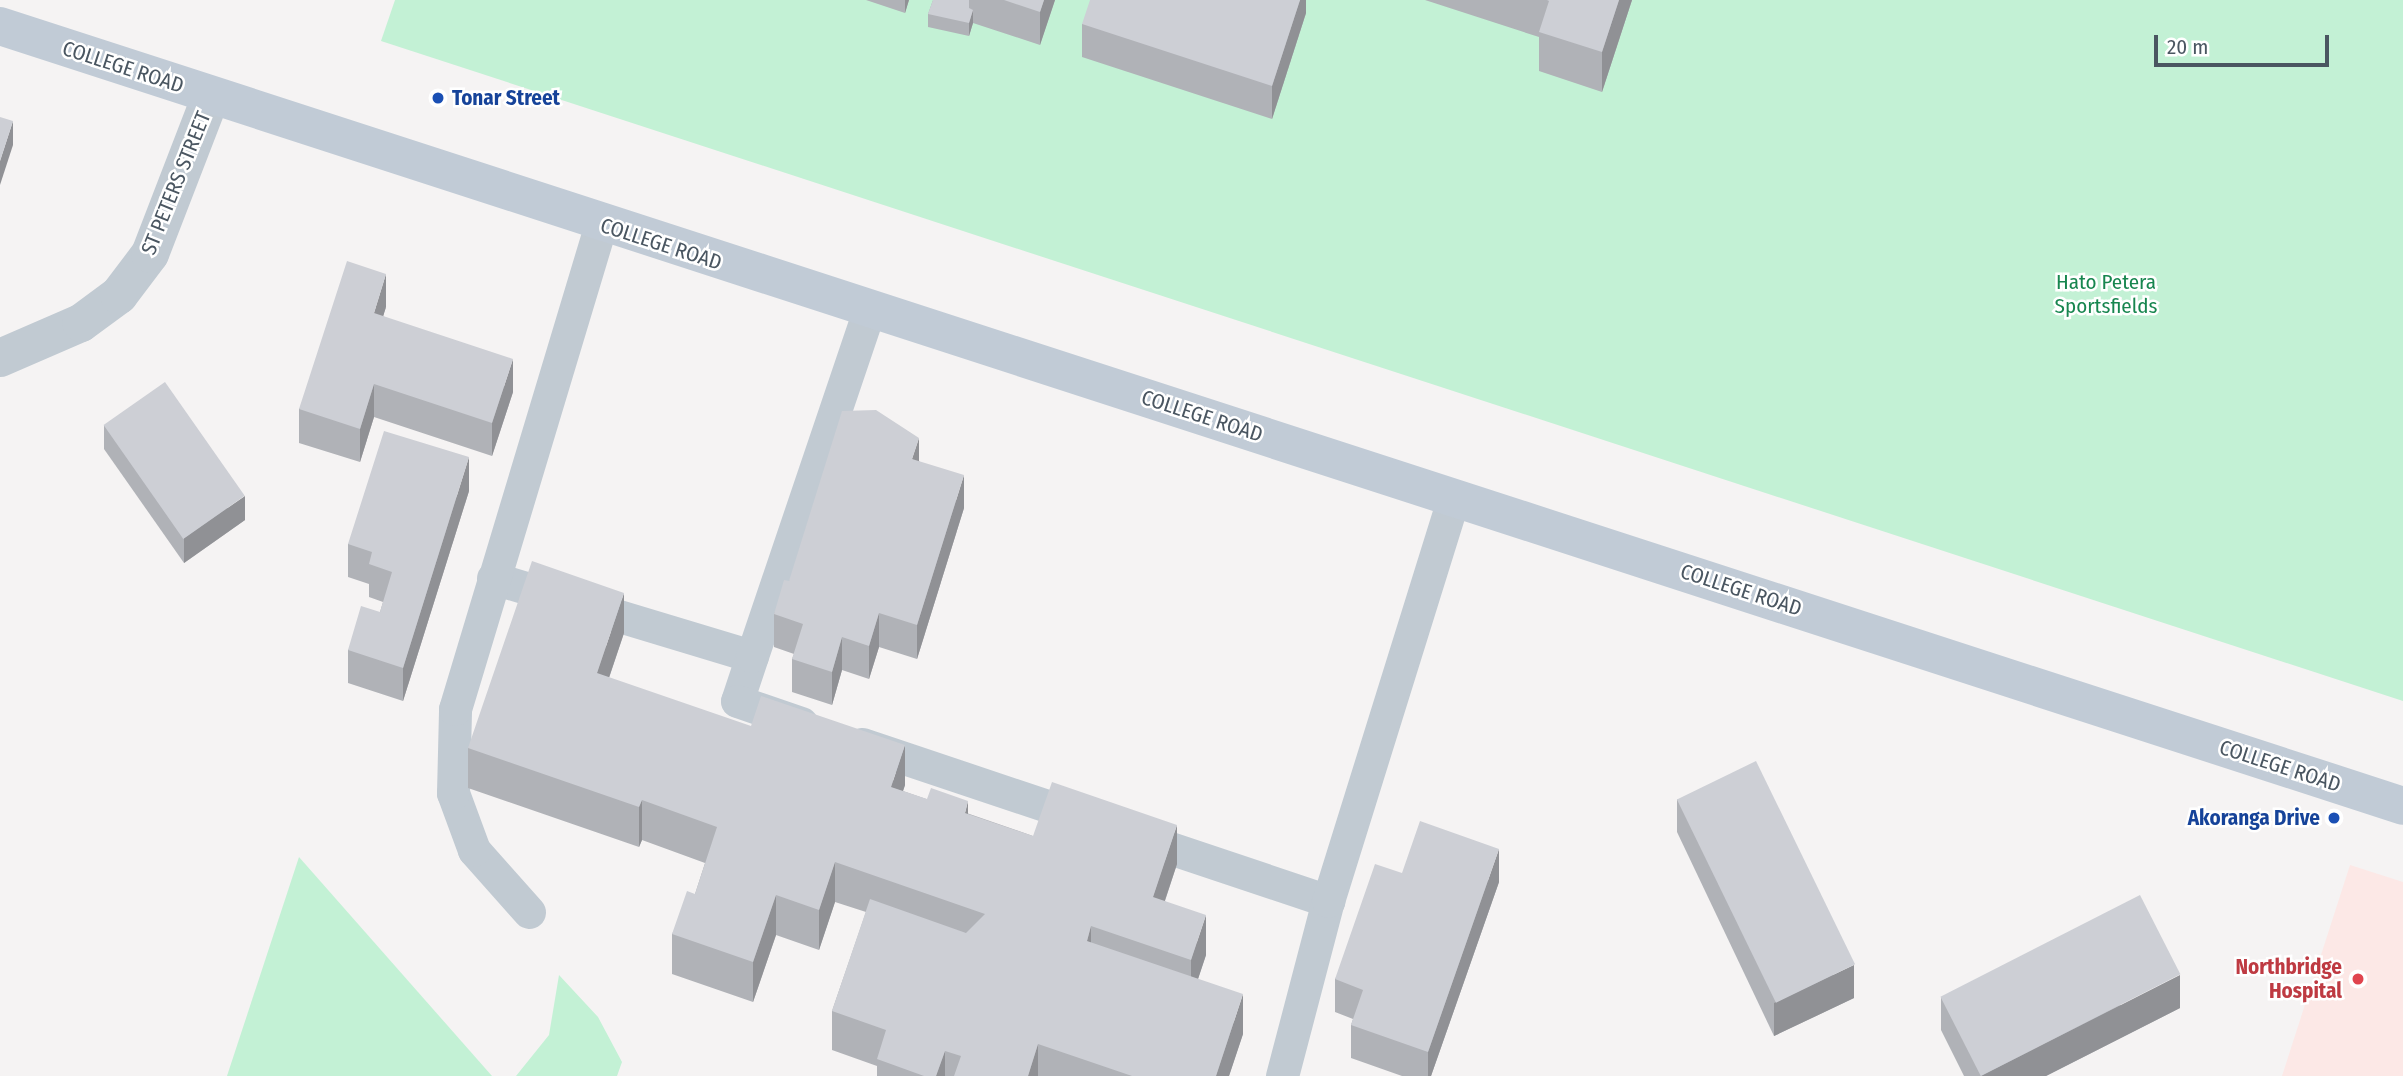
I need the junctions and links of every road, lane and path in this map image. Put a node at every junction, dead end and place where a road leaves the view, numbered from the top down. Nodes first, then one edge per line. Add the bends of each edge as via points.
1 (0, 26) edge
2 (211, 96) junction
3 (601, 224) junction
4 (869, 310) junction
5 (0, 358) edge
6 (1454, 496) junction
7 (493, 578) junction
8 (752, 656) junction
9 (2403, 806) edge
10 (1328, 901) junction
11 (529, 912) dead end
12 (1282, 1076) edge

1 - 2 main road, COLLEGE ROAD
2 - 3 main road, COLLEGE ROAD
2 - 5 street, ST PETERS STREET via 150,254 119,295 81,323
3 - 4 main road, COLLEGE ROAD
3 - 7 lane
4 - 6 main road, COLLEGE ROAD
4 - 8 lane
6 - 9 main road, COLLEGE ROAD
6 - 10 lane
7 - 8 lane
7 - 11 lane via 455,709 453,793 474,850
8 - 10 lane via 737,701
10 - 12 lane

